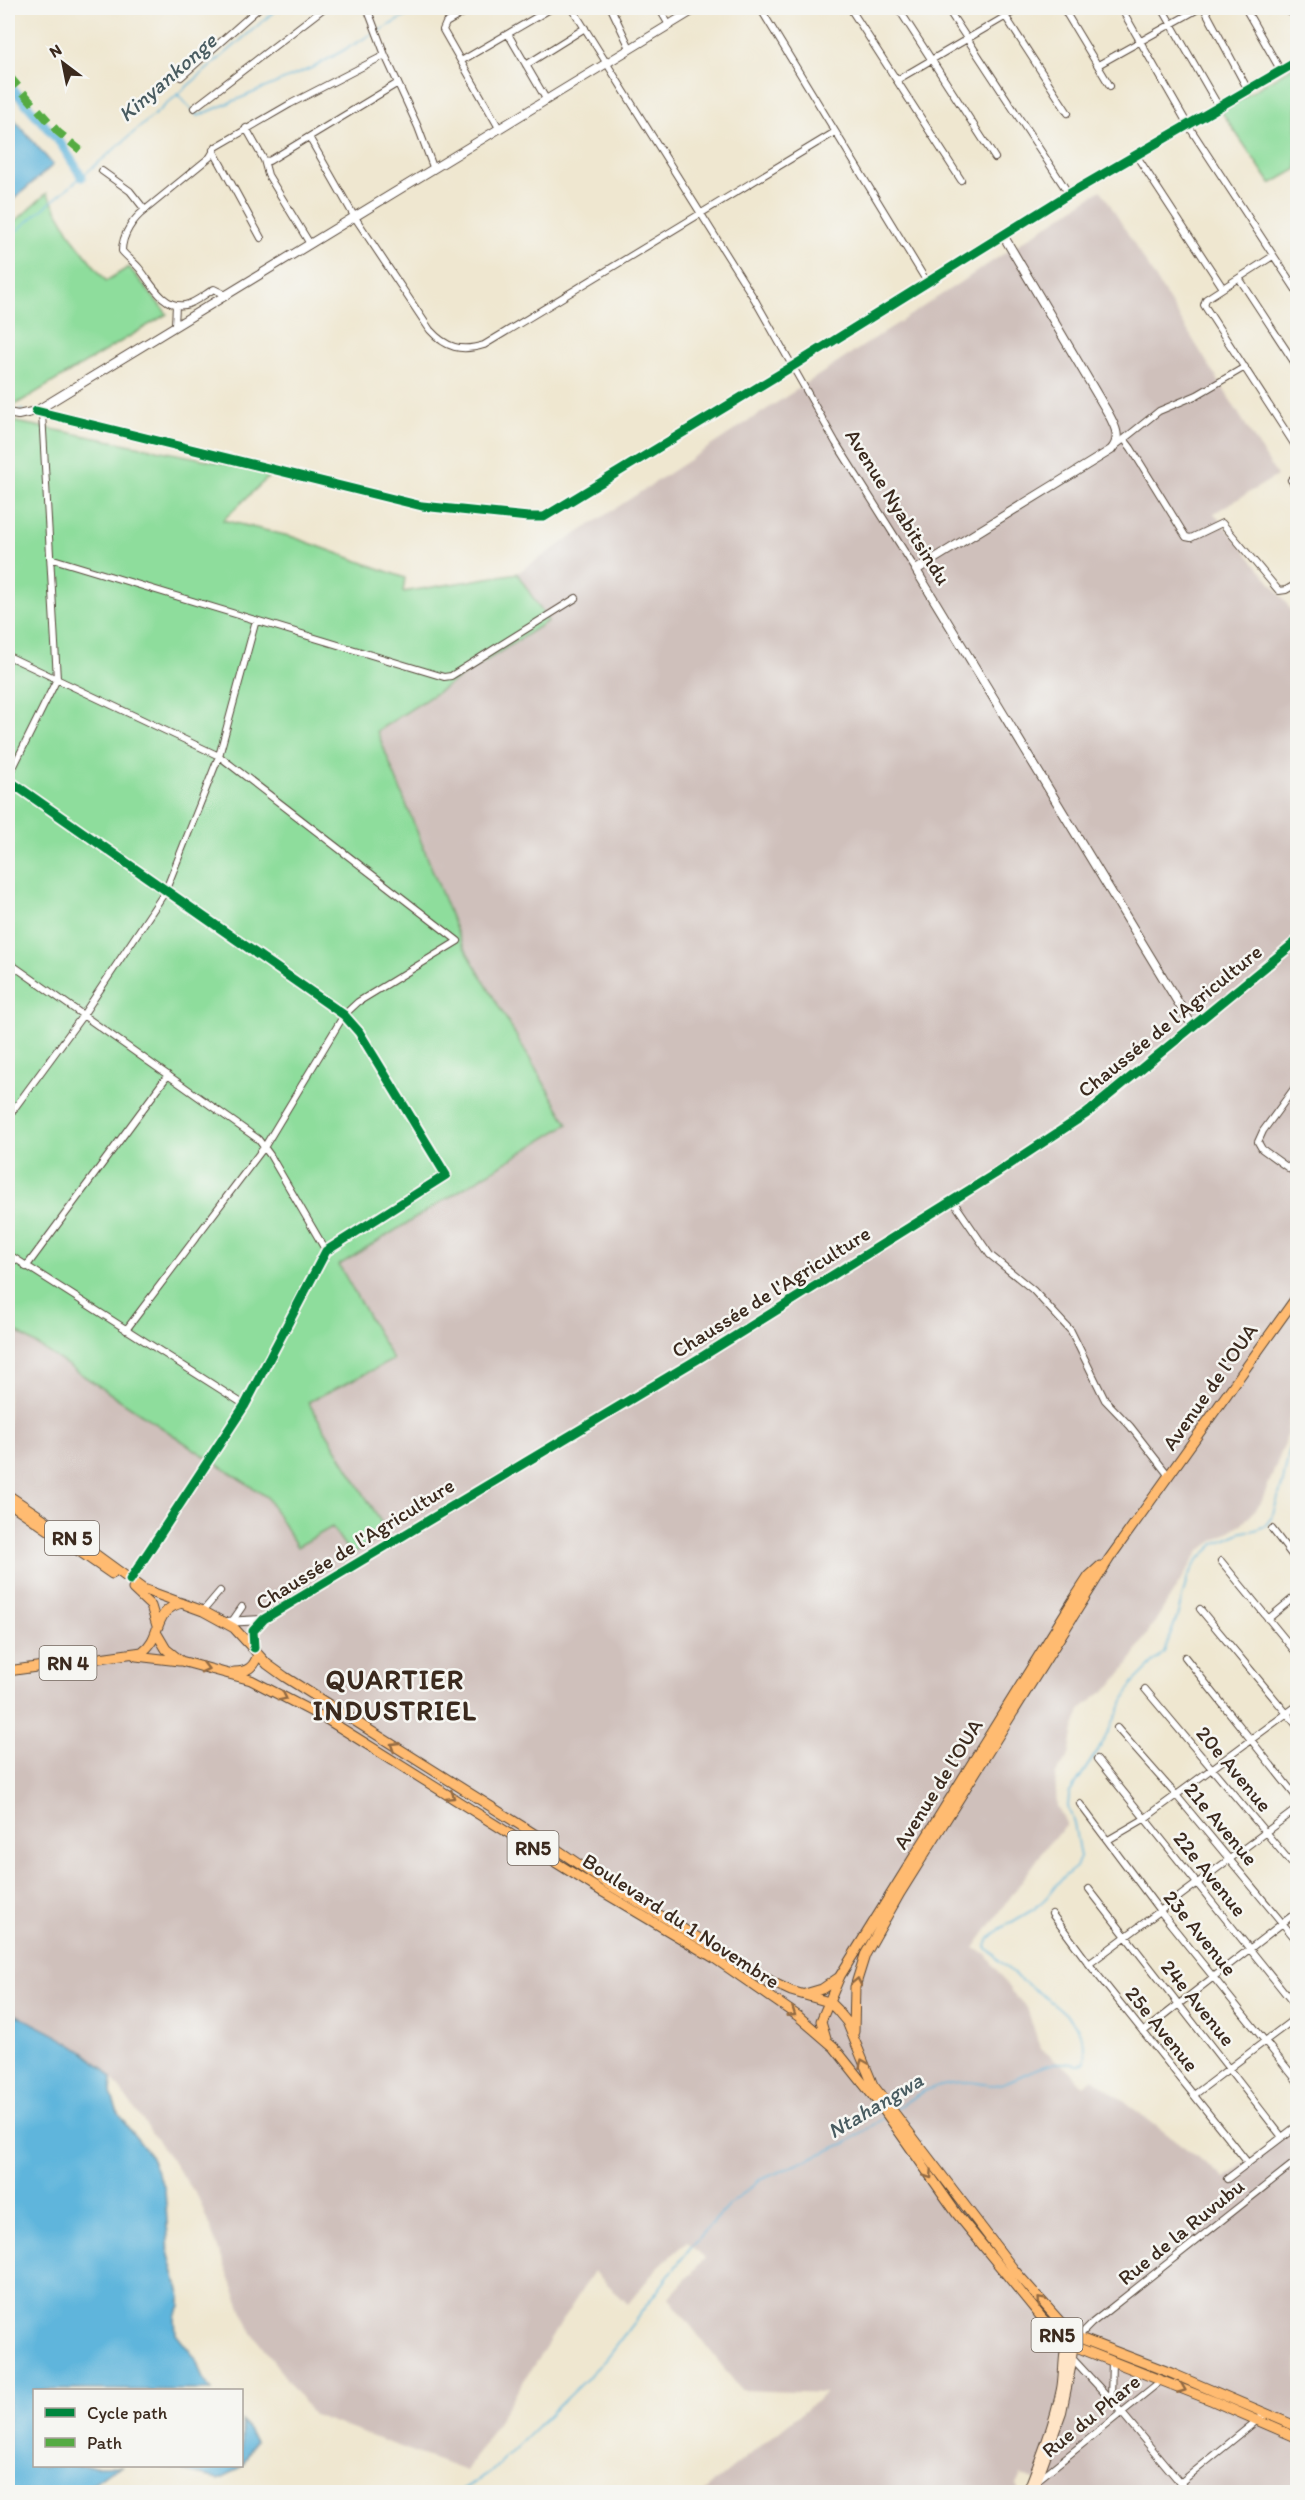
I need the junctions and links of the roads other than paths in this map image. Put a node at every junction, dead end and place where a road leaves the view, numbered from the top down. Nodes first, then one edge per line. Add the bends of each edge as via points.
1 (259, 8) edge
2 (324, 8) edge
3 (367, 8) edge
4 (472, 8) edge
5 (552, 8) edge
6 (572, 8) edge
7 (611, 8) edge
8 (658, 8) edge
9 (697, 8) edge
10 (760, 8) edge
11 (850, 8) edge
12 (898, 8) edge
13 (947, 8) edge
14 (1000, 8) edge
15 (1020, 8) edge
16 (1063, 8) edge
17 (1121, 8) edge
18 (1162, 8) edge
19 (1202, 8) edge
20 (1245, 8) edge
21 (1281, 8) edge
22 (1005, 16) junction
23 (1298, 16) edge
24 (1172, 24) junction
25 (669, 25) junction
26 (585, 28) junction
27 (508, 34) junction
28 (967, 39) junction
29 (1141, 41) junction
30 (630, 48) junction
31 (385, 55) junction
32 (933, 59) junction
33 (461, 61) junction
34 (1298, 61) edge
35 (608, 62) junction
36 (526, 65) junction
37 (1098, 65) junction
38 (1281, 71) junction
39 (181, 77) dead end
40 (897, 80) junction
41 (398, 83) junction
42 (1110, 86) dead end
43 (1248, 90) junction
44 (546, 99) junction
45 (1220, 107) junction
46 (194, 108) dead end
47 (1068, 112) dead end
48 (1188, 125) junction
49 (246, 128) junction
50 (499, 128) junction
51 (835, 132) junction
52 (309, 137) junction
53 (213, 150) junction
54 (1136, 155) junction
55 (995, 158) dead end
56 (264, 160) junction
57 (433, 167) junction
58 (102, 171) dead end
59 (961, 180) dead end
60 (1069, 194) junction
61 (145, 210) junction
62 (702, 214) junction
63 (354, 216) junction
64 (1003, 235) junction
65 (261, 238) dead end
66 (310, 244) junction
67 (1274, 256) junction
68 (1239, 278) junction
69 (927, 282) junction
70 (1223, 288) junction
71 (1298, 293) edge
72 (226, 295) junction
73 (176, 305) junction
74 (175, 326) junction
75 (793, 366) junction
76 (1245, 367) junction
77 (1298, 368) edge
78 (39, 412) junction
79 (8, 413) edge
80 (1124, 439) junction
81 (1116, 445) junction
82 (1298, 450) edge
83 (1298, 474) edge
84 (1298, 489) edge
85 (50, 558) junction
86 (916, 570) junction
87 (1298, 583) edge
88 (576, 598) dead end
89 (256, 620) junction
90 (8, 656) edge
91 (57, 679) junction
92 (219, 756) junction
93 (8, 779) edge
94 (165, 892) junction
95 (1298, 940) edge
96 (8, 962) edge
97 (344, 1014) junction
98 (83, 1015) junction
99 (1192, 1027) junction
100 (168, 1075) junction
101 (1298, 1083) edge
102 (8, 1117) edge
103 (265, 1146) junction
104 (1298, 1175) edge
105 (953, 1201) junction
106 (326, 1251) junction
107 (8, 1254) edge
108 (26, 1267) junction
109 (1298, 1295) edge
110 (126, 1330) junction
111 (245, 1405) junction
112 (1168, 1476) junction
113 (8, 1495) edge
114 (8, 1502) edge
115 (1272, 1529) dead end
116 (1221, 1561) dead end
117 (1298, 1563) edge
118 (132, 1583) junction
119 (220, 1591) dead end
120 (1298, 1594) edge
121 (1077, 1601) junction
122 (182, 1603) junction
123 (242, 1607) dead end
124 (1200, 1609) dead end
125 (203, 1611) junction
126 (264, 1619) junction
127 (1268, 1619) junction
128 (229, 1621) junction
129 (157, 1629) junction
130 (256, 1651) junction
131 (128, 1655) junction
132 (1298, 1655) edge
133 (1185, 1657) dead end
134 (181, 1661) junction
135 (8, 1671) edge
136 (230, 1673) junction
137 (1145, 1689) dead end
138 (1298, 1705) edge
139 (1286, 1714) junction
140 (1298, 1727) edge
141 (1117, 1728) dead end
142 (1250, 1740) junction
143 (1097, 1759) dead end
144 (1212, 1768) junction
145 (436, 1772) junction
146 (429, 1783) junction
147 (1176, 1795) junction
148 (1298, 1798) edge
149 (1080, 1804) dead end
150 (1298, 1808) edge
151 (1144, 1819) junction
152 (1266, 1832) junction
153 (1108, 1840) junction
154 (1229, 1859) junction
155 (1298, 1871) edge
156 (1196, 1884) junction
157 (1089, 1889) dead end
158 (1160, 1911) junction
159 (1298, 1911) edge
160 (1053, 1914) dead end
161 (1282, 1923) junction
162 (692, 1938) junction
163 (1125, 1938) junction
164 (1298, 1942) edge
165 (1248, 1948) junction
166 (1089, 1964) junction
167 (840, 1976) junction
168 (1213, 1976) junction
169 (802, 1994) junction
170 (829, 2002) junction
171 (1179, 2004) junction
172 (1298, 2009) edge
173 (1298, 2016) edge
174 (1143, 2032) junction
175 (827, 2040) junction
176 (854, 2040) junction
177 (1265, 2042) junction
178 (834, 2047) junction
179 (1231, 2069) junction
180 (1298, 2082) edge
181 (1194, 2095) junction
182 (884, 2104) junction
183 (899, 2124) junction
184 (1298, 2125) edge
185 (1282, 2137) junction
186 (1298, 2160) edge
187 (1248, 2163) junction
188 (1227, 2179) dead end
189 (1075, 2337) junction
190 (1070, 2350) junction
191 (1112, 2351) junction
192 (1112, 2363) junction
193 (1171, 2373) junction
194 (1162, 2381) junction
195 (1111, 2400) junction
196 (1122, 2413) junction
197 (1265, 2414) junction
198 (1256, 2422) junction
199 (1298, 2427) edge
200 (1298, 2438) edge
201 (1180, 2483) junction
202 (1034, 2485) edge
203 (1027, 2493) edge
204 (1188, 2493) edge

1 - 39 street
2 - 46 street
3 - 31 street
4 - 33 street via 443,27
5 - 27 street
6 - 26 street, Avenue Nyabitsindu
7 - 30 street
8 - 25 street
9 - 25 street
10 - 51 street
11 - 40 street
12 - 32 street
13 - 28 street
14 - 22 street
15 - 22 street
16 - 37 street
17 - 29 street
18 - 24 street
19 - 24 street
19 - 43 street
20 - 38 street
21 - 23 street
22 - 28 street
22 - 47 street
24 - 29 street
24 - 45 street
25 - 30 street
26 - 35 street, Avenue Nyabitsindu
26 - 36 street
27 - 33 street
27 - 36 street
28 - 32 street
28 - 60 street
29 - 37 street
29 - 48 street
30 - 35 street
31 - 41 street
31 - 49 street
32 - 40 street
32 - 55 street
33 - 50 street
34 - 38 street
35 - 44 street
35 - 62 street, Avenue Nyabitsindu
36 - 44 street
37 - 42 street
38 - 43 street
40 - 59 street
41 - 52 street
41 - 57 street
43 - 45 street
44 - 50 street
45 - 48 street
48 - 54 street
48 - 67 street
49 - 53 street
49 - 56 street
50 - 57 street
51 - 62 street
51 - 69 street
52 - 56 street via 269,161
52 - 63 street
53 - 61 street
53 - 65 street
54 - 60 street
54 - 70 street
56 - 66 street via 268,175
57 - 63 street
58 - 61 street via 130,191
60 - 64 street
61 - 73 street via 130,227 122,251 157,292
62 - 63 street via 484,345 465,350 444,344 430,330
62 - 75 street, Avenue Nyabitsindu
63 - 66 street
64 - 69 street
64 - 81 street via 1108,413 1117,433
66 - 72 street
67 - 68 street
67 - 71 street
68 - 70 street
68 - 77 street
69 - 75 street
70 - 76 street via 1204,304
72 - 73 street via 214,289 186,305
72 - 74 street
73 - 74 street
74 - 78 street
75 - 78 street via 544,517 528,518 422,506
75 - 86 street, Avenue Nyabitsindu via 836,444
76 - 80 street via 1197,395 1159,411
76 - 82 street
78 - 79 street
78 - 85 street
80 - 81 street
80 - 87 street via 1186,537 1222,523 1279,591
81 - 86 street
83 - 84 street via 1291,480
85 - 89 street
85 - 91 street
86 - 99 street, Avenue Nyabitsindu
88 - 89 street via 447,677
89 - 92 street
90 - 91 street
91 - 92 street
91 - 93 street
92 - 94 street
92 - 97 street via 458,941
93 - 94 street
94 - 97 street
94 - 98 street
95 - 99 street, Chaussée de l'Agriculture
96 - 98 street
97 - 103 street
97 - 106 street via 359,1032 446,1175
98 - 100 street
98 - 102 street
99 - 105 street, Chaussée de l'Agriculture via 1086,1114
100 - 103 street
100 - 108 street
101 - 104 street via 1258,1142
103 - 106 street
103 - 110 street
105 - 112 street via 990,1256 1033,1290 1071,1331 1105,1400 1135,1431
105 - 126 street, Chaussée de l'Agriculture via 704,1356
106 - 111 street
107 - 108 street
108 - 110 street
109 - 112 main road, Avenue de l'OUA
110 - 111 street
111 - 118 street
112 - 121 main road, Avenue de l'OUA via 1109,1559 1089,1576
113 - 118 main road, RN 5
114 - 118 main road, RN 5
115 - 117 street
116 - 127 street
118 - 122 main road, RN5
118 - 129 main road via 151,1606
119 - 125 street
120 - 127 street
121 - 167 main road, Avenue de l'OUA
176 -> 121 main road, Avenue de l'OUA via 855,1987 871,1942
122 - 125 main road, Boulevard du 1 Novembre / RN5
122 - 129 main road via 165,1612
123 - 128 street
124 - 139 street
125 - 128 main road, Boulevard du 1 Novembre / RN5
126 - 128 street, Chaussée de l'Agriculture
126 - 130 street, Chaussée de l'Agriculture via 253,1631
127 - 132 street
128 - 130 main road, Boulevard du 1 Novembre / RN5
129 - 131 main road, RN 4 via 147,1648
129 - 134 main road via 165,1649
130 - 136 main road via 256,1661 247,1670
145 -> 130 main road, Boulevard du 1 Novembre / RN5 via 280,1674
131 - 134 main road, RN 4
131 - 135 main road, RN 4
133 - 142 street
134 -> 136 main road, Boulevard du 1 Novembre / RN5
136 -> 146 main road, Boulevard du 1 Novembre / RN5 via 328,1720
137 - 144 street, 20e Avenue
138 - 139 street
139 - 140 street
139 - 142 street
141 - 147 street, 21e Avenue
142 - 144 street
142 - 148 street
143 - 151 street, 22e Avenue
144 - 147 street
144 - 152 street, 20e Avenue
145 - 146 main road
145 - 162 main road, Boulevard du 1 Novembre / RN5
146 -> 162 main road, Boulevard du 1 Novembre / RN5 via 603,1892
147 - 151 street
147 - 154 street, 21e Avenue
149 - 153 street, 23e Avenue
150 - 152 street
151 - 153 street
151 - 156 street, 22e Avenue
152 - 154 street
152 - 155 street, 20e Avenue
153 - 158 street, 23e Avenue
154 - 156 street
154 - 161 street, 21e Avenue
156 - 158 street
156 - 165 street, 22e Avenue
157 - 163 street, 24e Avenue
158 - 163 street
158 - 168 street, 23e Avenue
159 - 161 street
160 - 166 street, 25e Avenue
161 - 164 street, 21e Avenue
161 - 165 street
162 - 169 main road, Boulevard du 1 Novembre / RN5
162 -> 175 main road, Boulevard du 1 Novembre / RN5
163 - 166 street
163 - 171 street, 24e Avenue
165 - 168 street
165 - 172 street, 22e Avenue
166 - 174 street, 25e Avenue
167 - 169 main road via 822,1989
167 - 170 main road, Avenue de l'OUA
168 - 171 street
168 - 177 street, 23e Avenue
169 - 170 main road, Boulevard du 1 Novembre / RN5
170 - 175 main road, Avenue de l'OUA via 821,2021
170 - 176 main road, Boulevard du 1 Novembre / RN5 via 847,2022
171 - 174 street
171 - 179 street, 24e Avenue
173 - 177 street
174 - 181 street, 25e Avenue
175 - 178 main road, Boulevard du 1 Novembre / RN5
176 - 178 main road via 845,2048
182 -> 176 main road, Boulevard du 1 Novembre / RN5
177 - 179 street
177 - 180 street, 23e Avenue
178 - 182 main road, Boulevard du 1 Novembre / RN5
179 - 181 street
179 - 185 street, 24e Avenue
181 - 187 street, 25e Avenue
182 - 183 main road, Boulevard du 1 Novembre / RN5
189 -> 183 main road, RN5 via 1014,2271
183 -> 190 main road, RN5 via 957,2214
184 - 185 street
185 - 187 street
186 - 189 street, Rue de la Ruvubu
187 - 188 street
189 - 190 main road
189 - 191 main road, RN5
190 - 192 main road, RN5
190 - 195 street
190 - 202 main road
190 - 202 main road via 1062,2412
191 - 192 street
191 - 193 main road, RN5
192 - 194 main road, RN5
192 - 195 street
193 - 194 street, Rue du Phare
193 - 197 main road, RN5
194 - 196 street, Rue du Phare
194 -> 198 main road, RN5
195 - 196 street
196 - 201 street
196 - 202 street, Rue du Phare
197 - 198 street
197 - 199 main road, RN5
198 - 200 main road, RN5
198 - 201 street
201 - 204 street
202 - 203 main road

